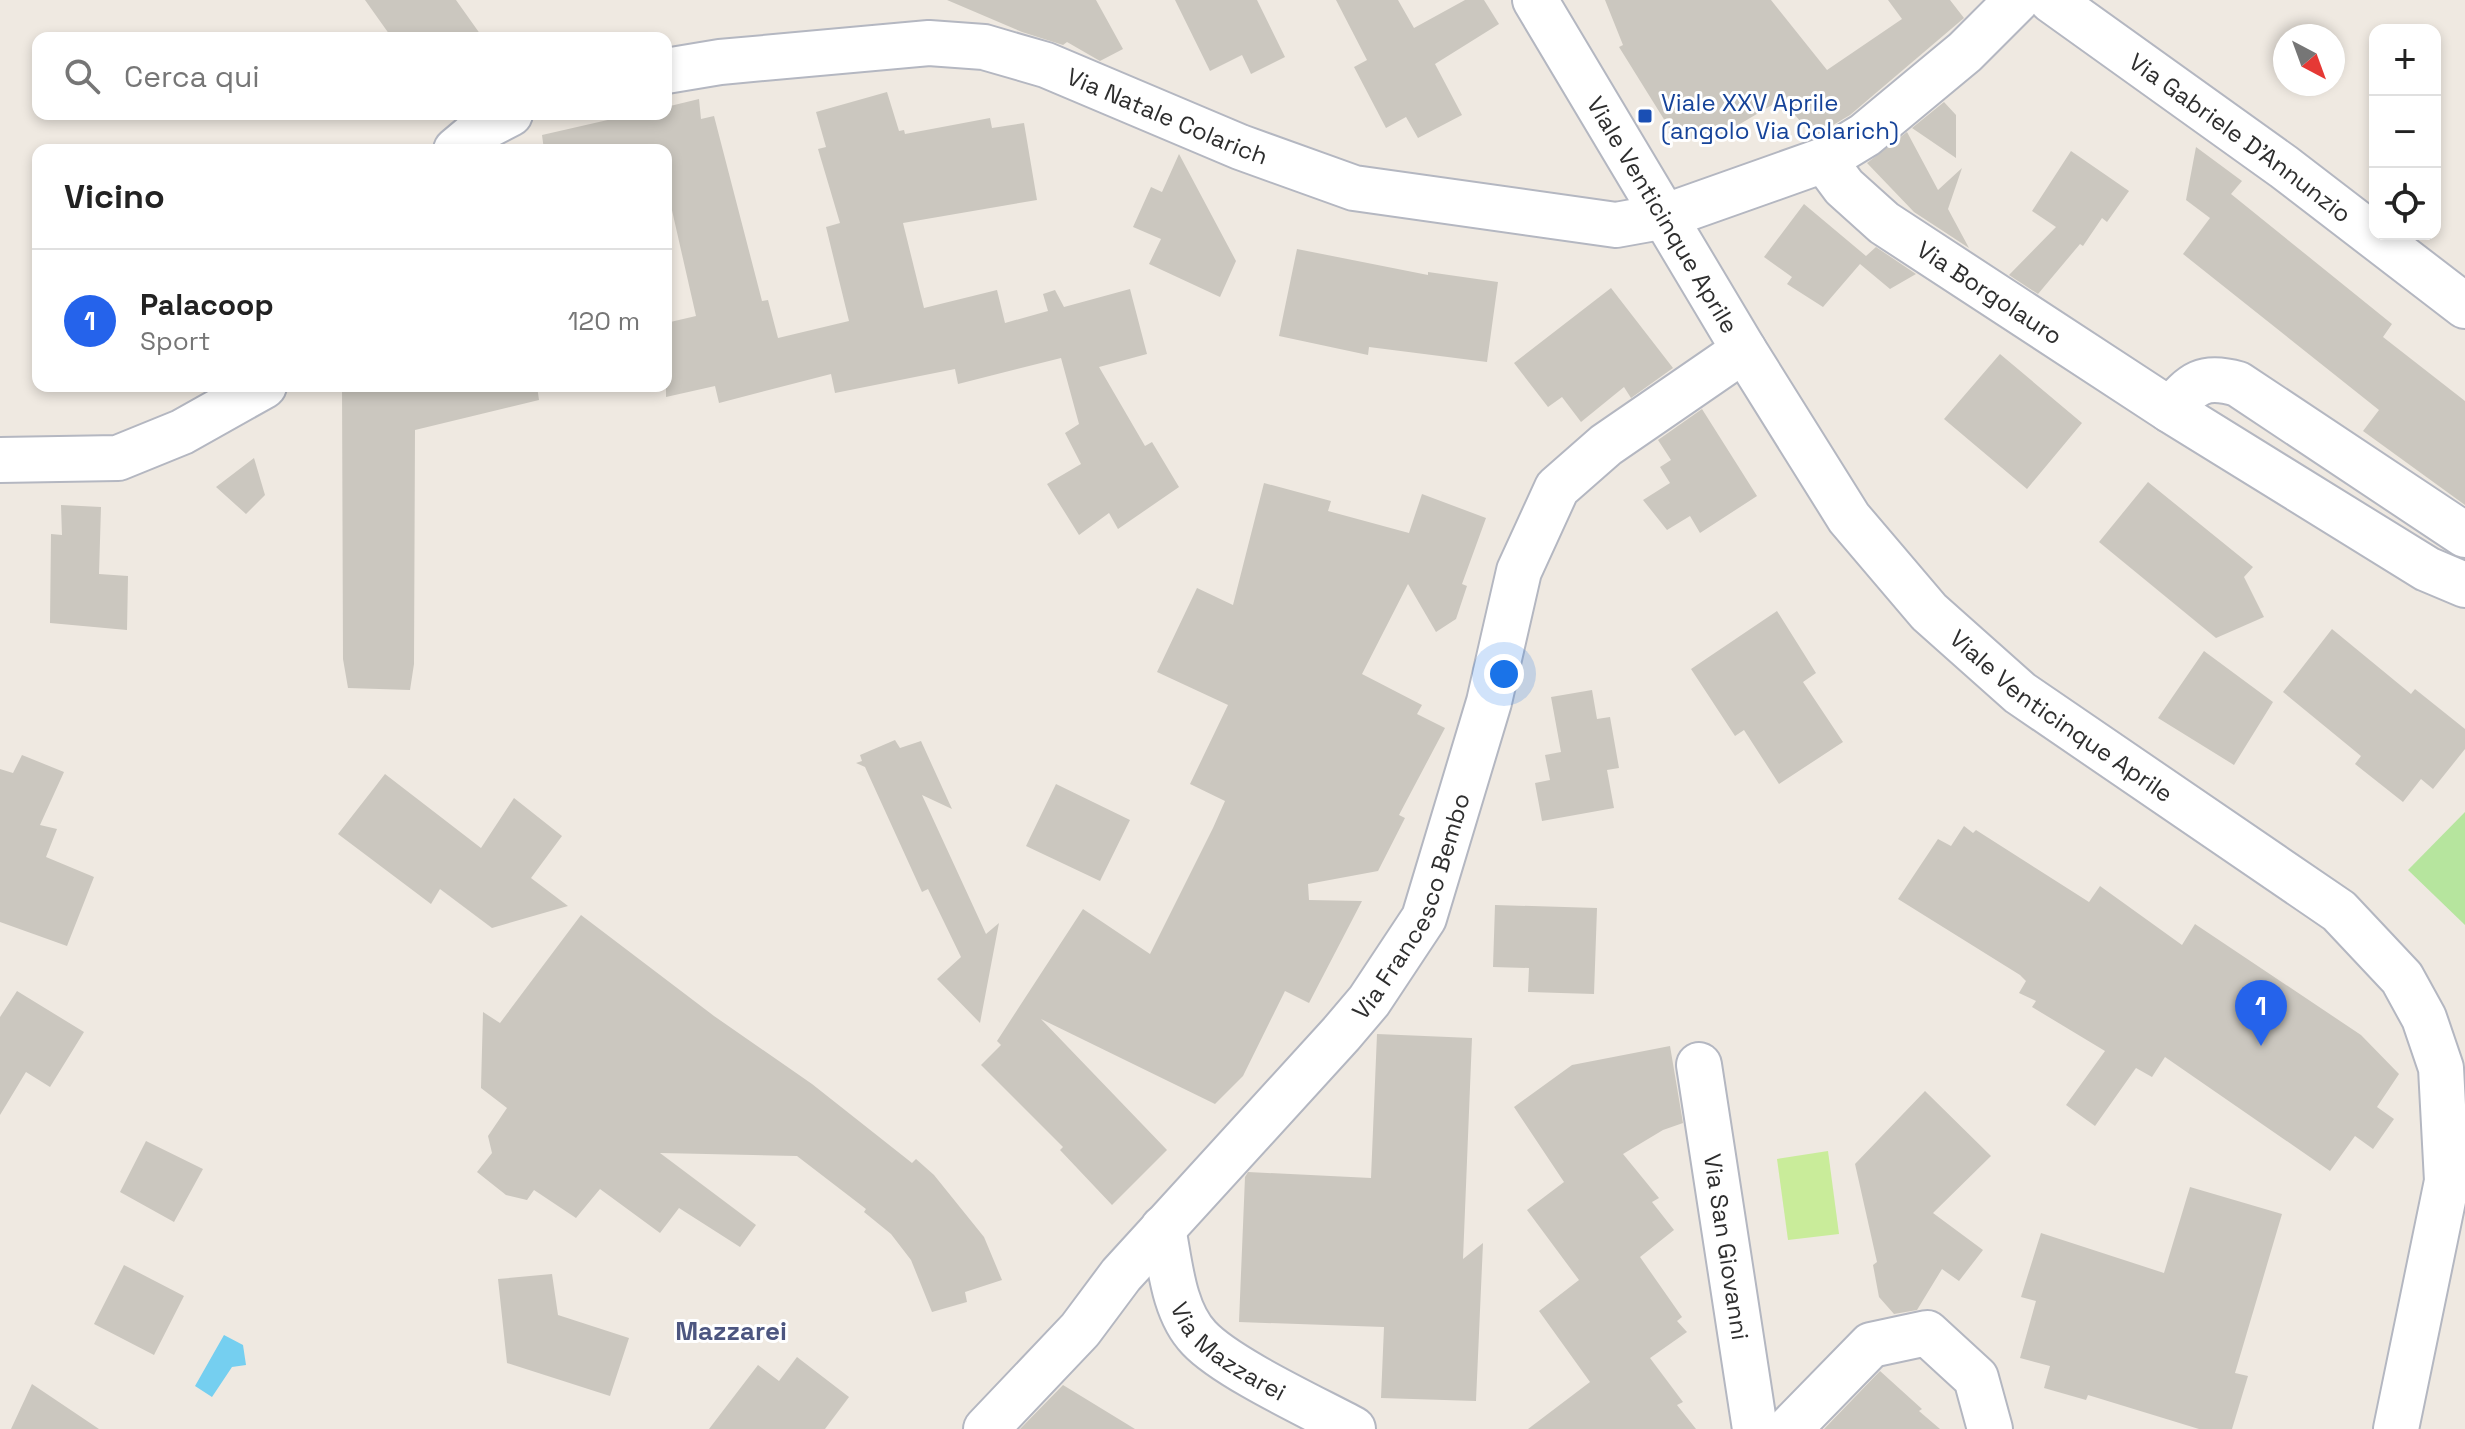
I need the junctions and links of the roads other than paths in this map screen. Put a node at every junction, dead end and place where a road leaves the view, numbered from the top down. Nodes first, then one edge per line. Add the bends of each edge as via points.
1 (1535, 0) edge
2 (2017, 0) edge
3 (2051, 0) edge
4 (672, 70) edge
5 (498, 120) edge
6 (463, 144) edge
7 (1824, 160) junction
8 (1666, 216) junction
9 (2465, 306) edge
10 (1744, 350) junction
11 (253, 392) edge
12 (2170, 410) junction
13 (0, 460) edge
14 (2465, 535) edge
15 (2465, 585) edge
16 (1699, 1065) dead end
17 (1163, 1228) junction
18 (986, 1429) edge
19 (1353, 1429) edge
20 (1755, 1429) edge
21 (1789, 1429) edge
22 (1990, 1429) edge
23 (2396, 1429) edge

1 - 8 street, Viale Venticinque Aprile
2 - 7 street, Via Natale Colarich via 1865,135
3 - 9 street, Via Gabriele D'Annunzio via 2284,167
4 - 8 street, Via Natale Colarich via 929,43 984,47 1046,65 1240,147 1354,188 1616,225
5 - 6 street
7 - 8 street, Via Natale Colarich
7 - 12 street, Via Borgolauro via 1844,187 1884,223
8 - 10 street, Viale Venticinque Aprile
10 - 17 street, Via Francesco Bembo via 1606,445 1557,488 1519,571 1489,702 1424,918 1350,1023
10 - 23 street, Viale Venticinque Aprile via 1849,518 1929,612 2020,693 2339,911 2402,978 2424,1018 2441,1068 2447,1181
11 - 13 street via 182,432 118,458
12 - 14 street via 2190,386 2215,378 2238,384
12 - 15 street, Via Borgolauro via 2427,569
16 - 20 street, Via San Giovanni
17 - 18 street, Via Francesco Bembo via 1080,1330
17 - 19 street, Via Mazzarei via 1177,1297 1198,1337
21 - 22 street via 1871,1345 1927,1333 1976,1378

